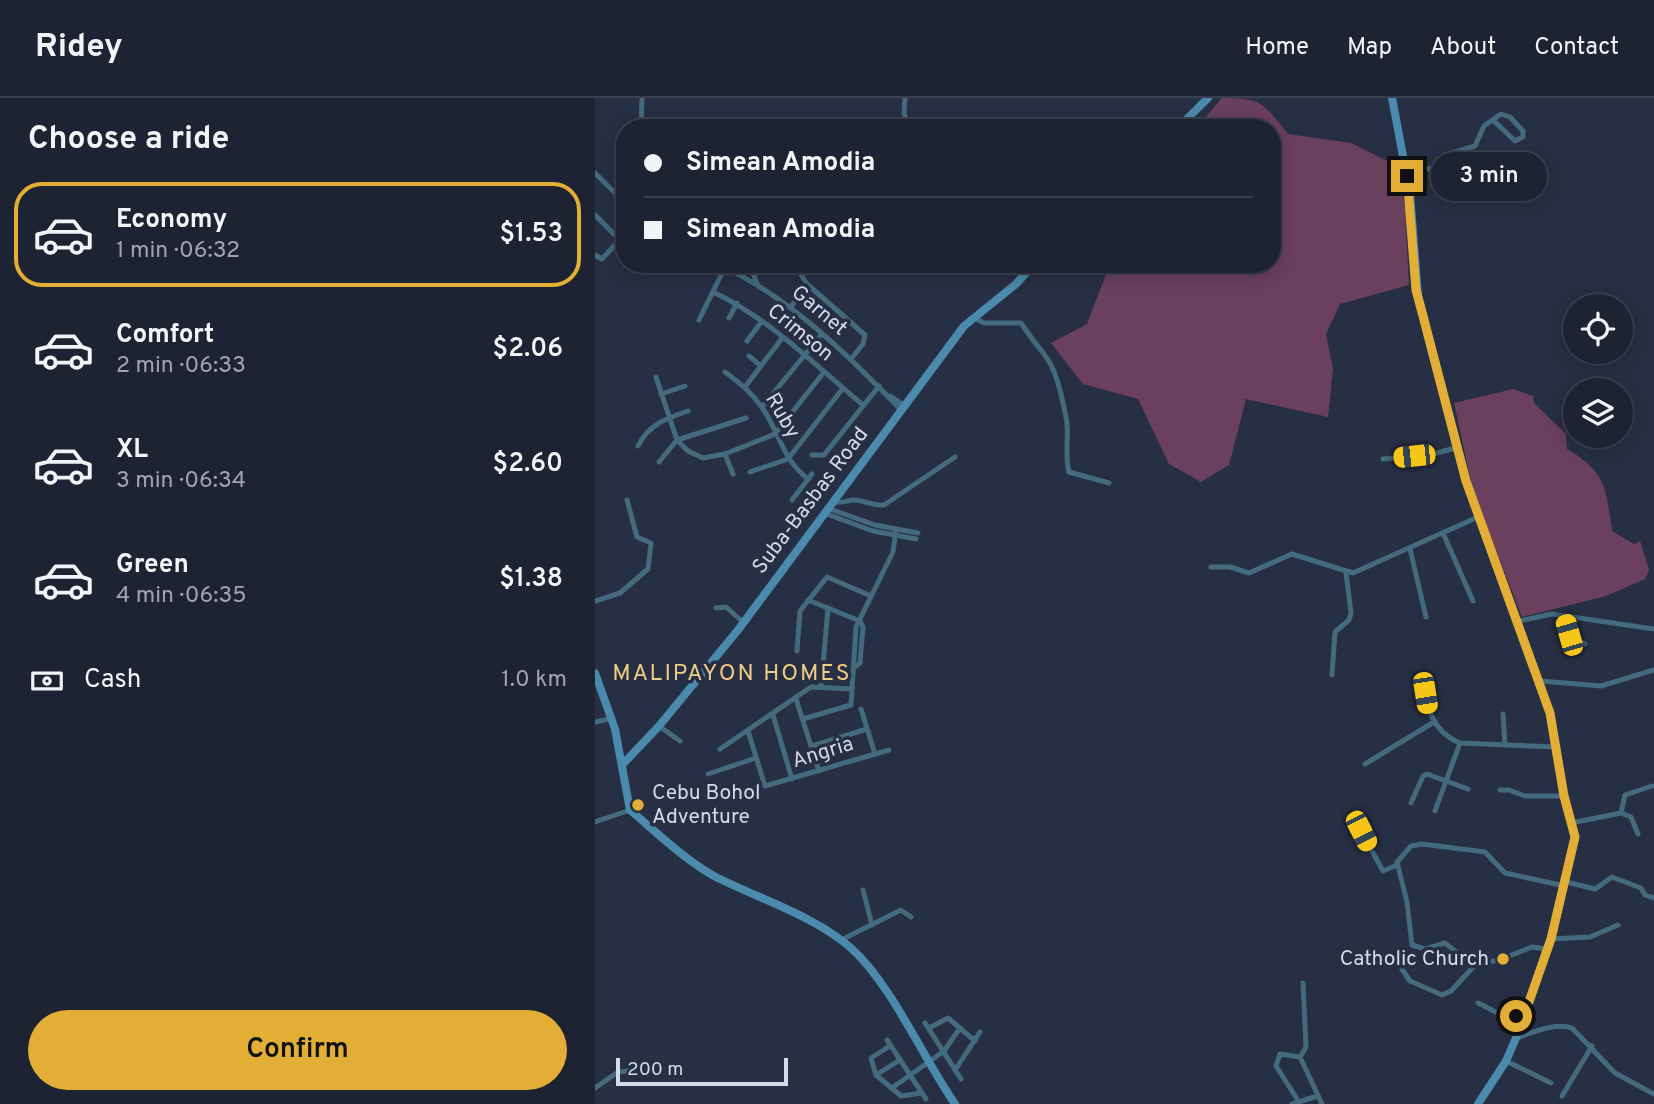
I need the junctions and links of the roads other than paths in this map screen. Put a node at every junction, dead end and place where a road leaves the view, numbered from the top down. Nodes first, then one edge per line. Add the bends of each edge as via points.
1 (642, 98) edge
2 (905, 98) edge
3 (1208, 98) edge
4 (1392, 98) edge
5 (641, 119) edge
6 (906, 119) edge
7 (1187, 119) edge
8 (1494, 121) junction
9 (1404, 158) junction
10 (595, 173) edge
11 (616, 194) edge
12 (595, 215) edge
13 (616, 232) edge
14 (616, 244) edge
15 (595, 255) edge
16 (722, 273) edge
17 (737, 273) edge
18 (753, 273) edge
19 (800, 273) edge
20 (1026, 273) edge
21 (757, 283) junction
22 (807, 284) junction
23 (713, 292) junction
24 (737, 303) junction
25 (791, 307) junction
26 (729, 318) dead end
27 (974, 318) junction
28 (699, 320) dead end
29 (762, 321) junction
30 (822, 334) junction
31 (783, 337) junction
32 (747, 341) dead end
33 (804, 354) junction
34 (749, 356) dead end
35 (851, 359) junction
36 (761, 366) junction
37 (725, 372) dead end
38 (824, 372) junction
39 (656, 377) dead end
40 (685, 386) dead end
41 (879, 386) junction
42 (745, 387) junction
43 (843, 388) junction
44 (661, 394) junction
45 (863, 405) junction
46 (762, 407) junction
47 (902, 408) junction
48 (688, 411) dead end
49 (668, 417) junction
50 (746, 418) dead end
51 (775, 433) junction
52 (677, 440) junction
53 (638, 446) dead end
54 (1459, 447) junction
55 (726, 454) junction
56 (812, 455) dead end
57 (955, 457) dead end
58 (1383, 459) dead end
59 (788, 460) junction
60 (659, 462) dead end
61 (750, 472) dead end
62 (733, 474) dead end
63 (1109, 483) dead end
64 (627, 500) dead end
65 (792, 500) dead end
66 (827, 507) junction
67 (1478, 517) junction
68 (895, 532) junction
69 (1443, 533) junction
70 (917, 536) dead end
71 (1410, 549) junction
72 (1211, 567) dead end
73 (1346, 573) junction
74 (871, 596) junction
75 (808, 600) junction
76 (595, 601) edge
77 (1473, 601) dead end
78 (716, 608) dead end
79 (828, 608) junction
80 (1426, 617) dead end
81 (1564, 617) junction
82 (860, 621) junction
83 (1519, 621) junction
84 (743, 622) junction
85 (1654, 629) edge
86 (1585, 643) dead end
87 (797, 651) dead end
88 (1654, 670) edge
89 (595, 673) edge
90 (1332, 675) dead end
91 (1422, 675) dead end
92 (1539, 681) junction
93 (821, 687) junction
94 (852, 689) junction
95 (796, 699) junction
96 (861, 709) dead end
97 (1503, 714) dead end
98 (773, 715) junction
99 (613, 718) junction
100 (803, 719) junction
101 (595, 722) edge
102 (1434, 722) junction
103 (659, 726) junction
104 (867, 729) junction
105 (748, 731) junction
106 (680, 741) dead end
107 (1460, 743) junction
108 (1505, 744) junction
109 (812, 746) junction
110 (1557, 747) junction
111 (720, 749) dead end
112 (889, 750) dead end
113 (876, 754) junction
114 (756, 758) junction
115 (1365, 764) dead end
116 (622, 765) junction
117 (819, 771) junction
118 (708, 774) dead end
119 (792, 779) junction
120 (1447, 781) junction
121 (1652, 786) edge
122 (1468, 789) dead end
123 (1500, 790) dead end
124 (1564, 796) junction
125 (1411, 803) dead end
126 (630, 810) junction
127 (1435, 811) dead end
128 (1621, 813) junction
129 (595, 822) edge
130 (1570, 823) junction
131 (1361, 831) dead end
132 (1638, 834) dead end
133 (1397, 865) junction
134 (1565, 884) junction
135 (863, 890) dead end
136 (1654, 898) edge
137 (911, 917) dead end
138 (872, 925) junction
139 (1618, 925) dead end
140 (1551, 939) junction
141 (841, 940) junction
142 (1547, 949) junction
143 (1481, 963) junction
144 (1402, 969) dead end
145 (1303, 983) dead end
146 (1478, 1003) dead end
147 (1524, 1016) junction
148 (960, 1028) junction
149 (981, 1032) dead end
150 (1516, 1038) junction
151 (975, 1041) junction
152 (1592, 1046) junction
153 (944, 1051) junction
154 (1300, 1057) junction
155 (901, 1060) junction
156 (1506, 1061) junction
157 (928, 1063) junction
158 (955, 1070) junction
159 (629, 1072) dead end
160 (876, 1075) junction
161 (911, 1076) junction
162 (961, 1079) dead end
163 (1551, 1083) dead end
164 (595, 1088) edge
165 (892, 1088) junction
166 (921, 1093) junction
167 (1654, 1094) edge
168 (1318, 1096) junction
169 (1562, 1096) dead end
170 (926, 1098) dead end
171 (1295, 1103) edge
172 (955, 1104) edge
173 (1322, 1104) edge
174 (1478, 1104) edge

1 - 5 street
2 - 6 street
3 - 7 street
4 - 9 street
8 - 8 street via 1515,141 1523,137 1523,131 1506,114
8 - 9 street via 1482,130 1475,146 1448,154 1435,168
9 - 54 street via 1416,290
10 - 11 street
12 - 13 street
14 - 15 street via 602,259
16 - 23 street
17 - 21 street, Garnet
18 - 21 street
19 - 22 street
20 - 27 street, Suba-Basbas Road
21 - 25 street, Garnet
22 - 25 street
22 - 35 street via 865,335
23 - 24 street, Crimson
23 - 28 street
24 - 26 street
24 - 29 street, Crimson
25 - 30 street, Garnet
27 - 47 street, Suba-Basbas Road
27 - 63 street via 984,323 1021,323 1054,373 1067,420 1069,472
29 - 31 street, Crimson
29 - 32 street
30 - 33 street
30 - 35 street, Garnet
31 - 33 street, Crimson
31 - 36 street
33 - 38 street, Crimson
33 - 46 street
34 - 36 street
35 - 41 street, Garnet
36 - 42 street
37 - 42 street, Ruby
38 - 43 street, Crimson
38 - 51 street
39 - 44 street
40 - 44 street
41 - 45 street
41 - 47 street, Garnet
42 - 46 street, Ruby
43 - 45 street, Crimson
43 - 59 street
44 - 49 street
45 - 56 street via 824,456
46 - 51 street, Ruby
47 - 66 street, Suba-Basbas Road
48 - 49 street
49 - 52 street
49 - 53 street via 646,433
50 - 52 street
51 - 55 street
51 - 59 street, Ruby
52 - 55 street via 703,458
52 - 60 street
54 - 58 street via 1426,456
54 - 67 street
55 - 62 street
57 - 66 street via 884,505 870,506 857,500
59 - 61 street
59 - 65 street, Ruby via 810,476
64 - 76 street via 637,537 651,543 651,560 645,574 620,593
66 - 68 street via 849,524
66 - 84 street, Suba-Basbas Road
67 - 69 street
67 - 83 street
68 - 70 street
68 - 74 street
69 - 71 street
69 - 77 street
71 - 73 street
71 - 80 street
72 - 73 street via 1249,573 1292,554
73 - 90 street via 1351,613 1335,632
74 - 75 street via 827,577
74 - 82 street
75 - 79 street
75 - 87 street via 800,611
78 - 84 street via 726,607
79 - 82 street
79 - 93 street
81 - 83 street via 1541,614
81 - 85 street
81 - 86 street via 1569,635
82 - 94 street
83 - 92 street
84 - 103 street, Suba-Basbas Road
88 - 92 street via 1601,686
89 - 99 street
91 - 102 street
92 - 110 street
93 - 94 street
93 - 95 street via 811,687
94 - 100 street via 851,705
95 - 98 street
95 - 100 street
96 - 104 street
97 - 108 street
98 - 105 street
98 - 119 street
99 - 101 street
99 - 116 street
100 - 109 street
102 - 107 street via 1445,736
102 - 115 street
103 - 106 street
103 - 116 street, Suba-Basbas Road
104 - 109 street
104 - 113 street
105 - 111 street
105 - 114 street
107 - 108 street
107 - 120 street
108 - 110 street
109 - 117 street
110 - 124 street
112 - 113 street, Angria
113 - 117 street, Angria
114 - 118 street
114 - 119 street, Angria via 765,786
116 - 126 street
117 - 119 street, Angria
120 - 122 street
120 - 125 street via 1423,776
120 - 127 street
121 - 128 street via 1625,795
123 - 124 street
124 - 130 street
126 - 129 street
126 - 141 street via 710,874
128 - 130 street
128 - 132 street via 1631,817
130 - 134 street via 1575,846
131 - 133 street via 1383,871
133 - 134 street via 1411,846 1422,844 1485,852 1505,873
133 - 143 street via 1412,946 1425,949 1445,943 1466,960
134 - 136 street via 1595,889 1612,877
134 - 140 street
135 - 138 street
137 - 138 street via 901,910
138 - 141 street
139 - 140 street via 1590,937
140 - 142 street
141 - 157 street via 878,981
142 - 143 street via 1532,947
142 - 147 street
143 - 144 street via 1441,995 1410,981
145 - 154 street via 1306,1047
146 - 147 street via 1498,1013
147 - 150 street
148 - 151 street
148 - 153 street
148 - 153 street via 948,1018 927,1025
149 - 151 street
150 - 152 street via 1566,1026 1581,1033
150 - 156 street
151 - 158 street
152 - 167 street via 1615,1073
152 - 169 street
153 - 157 street
153 - 158 street
154 - 168 street
154 - 171 street via 1280,1054 1276,1066
155 - 160 street
155 - 160 street via 889,1043 871,1058
155 - 161 street
156 - 163 street
156 - 174 street
157 - 161 street
157 - 172 street
158 - 162 street
159 - 164 street via 618,1072
160 - 165 street
161 - 165 street
161 - 166 street
165 - 166 street via 901,1097
166 - 170 street
168 - 171 street
168 - 173 street

